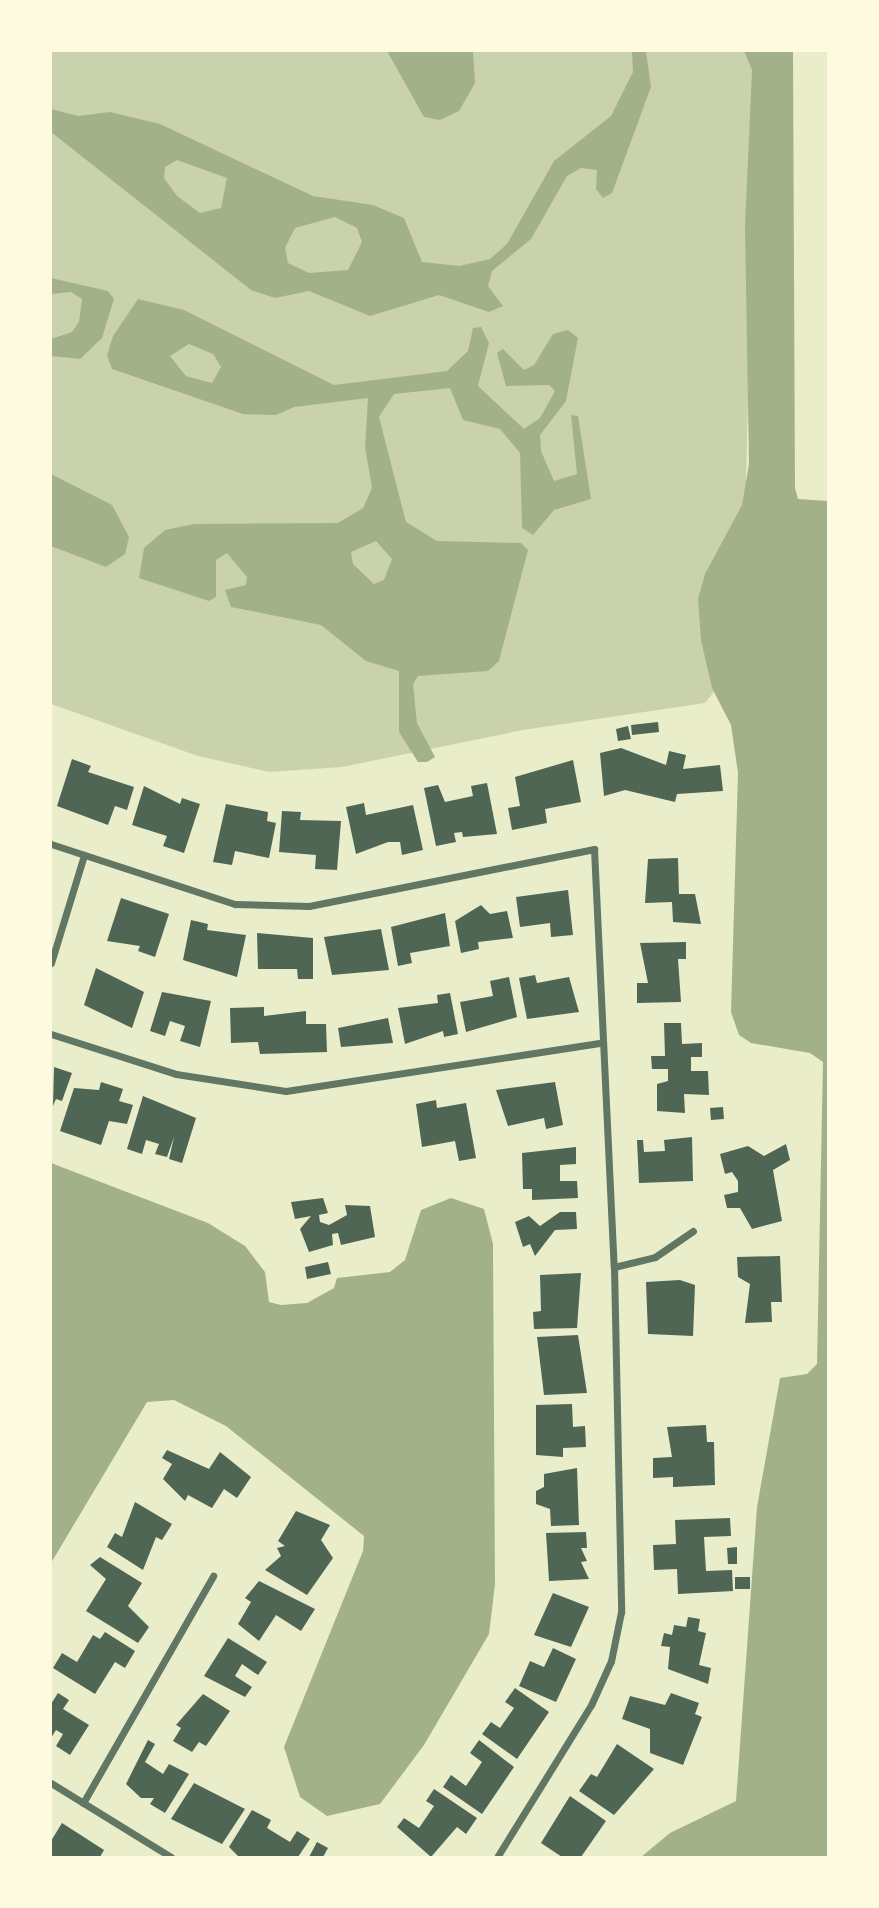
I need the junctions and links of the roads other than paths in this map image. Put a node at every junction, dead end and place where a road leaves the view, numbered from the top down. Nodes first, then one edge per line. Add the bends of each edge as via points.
1 (51, 844) edge
2 (85, 855) junction
3 (51, 963) edge
4 (51, 1034) edge
5 (600, 1043) junction
6 (693, 1231) dead end
7 (614, 1268) junction
8 (213, 1576) dead end
9 (51, 1783) edge
10 (83, 1803) junction
11 (171, 1857) edge
12 (497, 1857) edge

1 - 2 street
2 - 3 street
2 - 5 street via 235,904 309,906 594,849
4 - 5 street via 176,1074 286,1091
5 - 7 street
6 - 7 street via 655,1257
7 - 12 street via 621,1612 611,1661 592,1705
8 - 10 street
9 - 10 street
10 - 11 street

